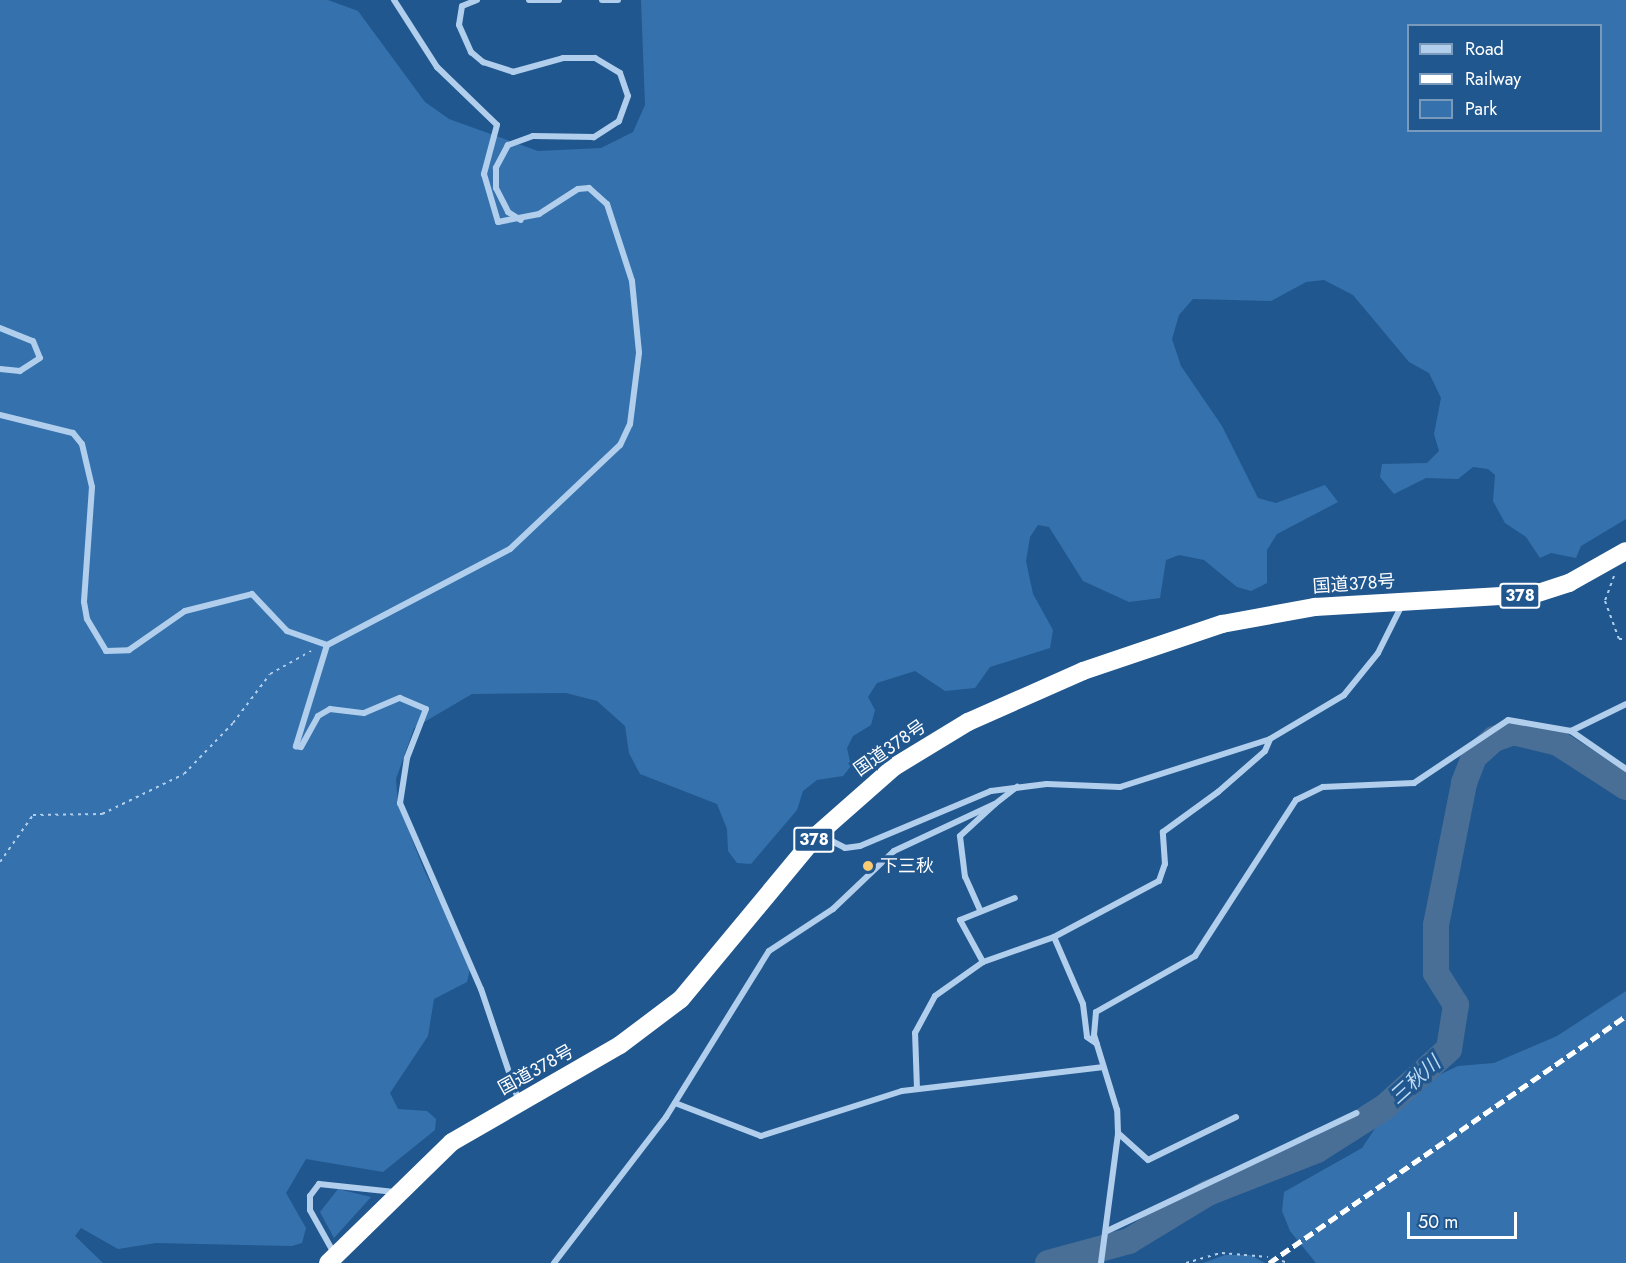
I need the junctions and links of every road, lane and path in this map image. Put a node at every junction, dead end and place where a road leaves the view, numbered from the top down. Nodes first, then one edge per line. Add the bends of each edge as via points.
1 (394, 0) edge
2 (477, 0) edge
3 (529, 0) edge
4 (559, 0) edge
5 (602, 0) edge
6 (618, 0) edge
7 (521, 220) junction
8 (0, 328) edge
9 (0, 369) edge
10 (0, 415) edge
11 (1621, 555) edge
12 (1403, 602) junction
13 (1626, 639) edge
14 (327, 645) junction
15 (1626, 704) edge
16 (1571, 731) junction
17 (1270, 740) junction
18 (1626, 769) edge
19 (1017, 787) junction
20 (995, 804) junction
21 (818, 834) junction
22 (0, 862) edge
23 (1015, 898) dead end
24 (980, 910) junction
25 (1054, 937) junction
26 (983, 962) junction
27 (1096, 1044) junction
28 (1102, 1067) junction
29 (917, 1089) junction
30 (519, 1102) junction
31 (675, 1103) junction
32 (1356, 1113) dead end
33 (1236, 1117) dead end
34 (1118, 1132) junction
35 (395, 1192) junction
36 (1107, 1235) junction
37 (1268, 1257) dead end
38 (332, 1259) edge
39 (1282, 1261) dead end
40 (1101, 1262) edge
41 (554, 1263) edge
42 (1186, 1263) edge
43 (1288, 1263) edge

1 - 7 street via 437,67 497,124 484,174 491,213 505,224
2 - 7 street via 462,6 459,25 471,52 483,62 513,72 563,58 595,57 620,73 628,96 619,121 594,137 533,136 508,145 496,168 496,188 508,212
3 - 4 street
5 - 6 street
7 - 14 street via 578,189 589,188 607,204 632,281 639,352 627,436 510,549
8 - 9 street via 33,341 40,358 20,370
10 - 14 street via 73,433 82,444 93,487 84,602 87,619 106,651 129,650 185,612 252,594 287,631
11 - 12 highway, 国道378号 / 378 via 1534,594
11 - 13 path via 1605,601 1619,639
12 - 17 street via 1378,653 1344,695
12 - 21 highway, 国道378号 / 378 via 1315,607 1222,624 1034,691 968,722 894,767
14 - 22 path via 270,674 233,723 184,774 102,814 33,815
14 - 30 street via 296,746 301,747 318,716 330,709 364,713 400,698 426,709 406,758 400,803 482,989
15 - 16 street
16 - 18 street
16 - 27 street via 1508,720 1414,783 1323,787 1296,800 1195,956 1170,975 1104,1005 1093,1022
17 - 19 street via 1120,787
17 - 25 street via 1265,751 1218,792 1163,832 1165,864 1159,881
19 - 20 street
19 - 21 street via 974,797 860,846 846,848
20 - 24 street via 960,836 965,877
20 - 31 street via 894,851 833,909 783,937 712,1038
21 - 30 highway, 国道378号 / 378 via 681,999 620,1045
23 - 24 street
24 - 26 street via 960,920
25 - 26 street
25 - 27 street via 1083,1004 1087,1037
26 - 29 street via 934,996 918,1019 913,1052
27 - 28 street
28 - 29 street
28 - 34 street via 1117,1110
29 - 31 street via 761,1136
30 - 35 highway, 国道378号 / 378 via 452,1142
31 - 41 street
32 - 36 street
33 - 34 street via 1148,1160
34 - 36 street
35 - 38 highway, 国道378号 / 378
35 - 38 street via 320,1184 310,1196 310,1210
36 - 40 street
37 - 42 path via 1222,1253
39 - 43 path

